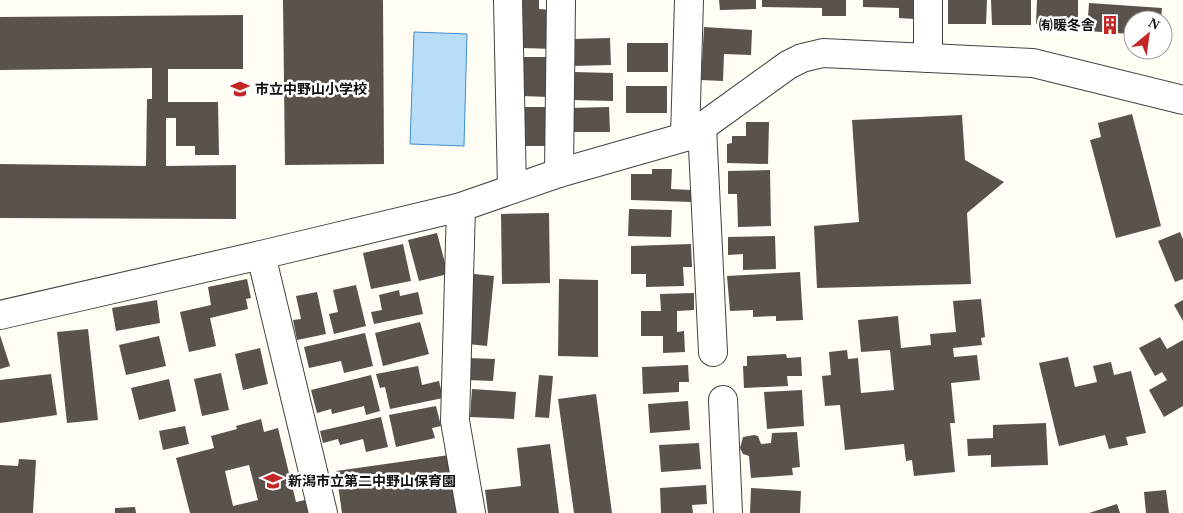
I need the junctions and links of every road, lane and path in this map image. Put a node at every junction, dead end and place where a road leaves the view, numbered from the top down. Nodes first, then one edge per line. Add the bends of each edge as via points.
1 (508, 0) edge
2 (561, 0) edge
3 (689, 0) edge
4 (928, 0) edge
5 (928, 58) junction
6 (1183, 100) edge
7 (693, 132) junction
8 (559, 173) junction
9 (512, 189) junction
10 (461, 207) junction
11 (262, 255) junction
12 (0, 315) edge
13 (713, 352) dead end
14 (723, 400) dead end
15 (323, 513) edge
16 (471, 513) edge
17 (728, 513) edge

1 - 9 street
2 - 8 street
3 - 7 street
4 - 5 street
5 - 6 street via 1033,63
5 - 7 street via 823,53 802,58
7 - 8 street
7 - 13 street
8 - 9 street
9 - 10 street
10 - 11 street
10 - 16 street via 454,421
11 - 12 street
11 - 15 street
14 - 17 street

